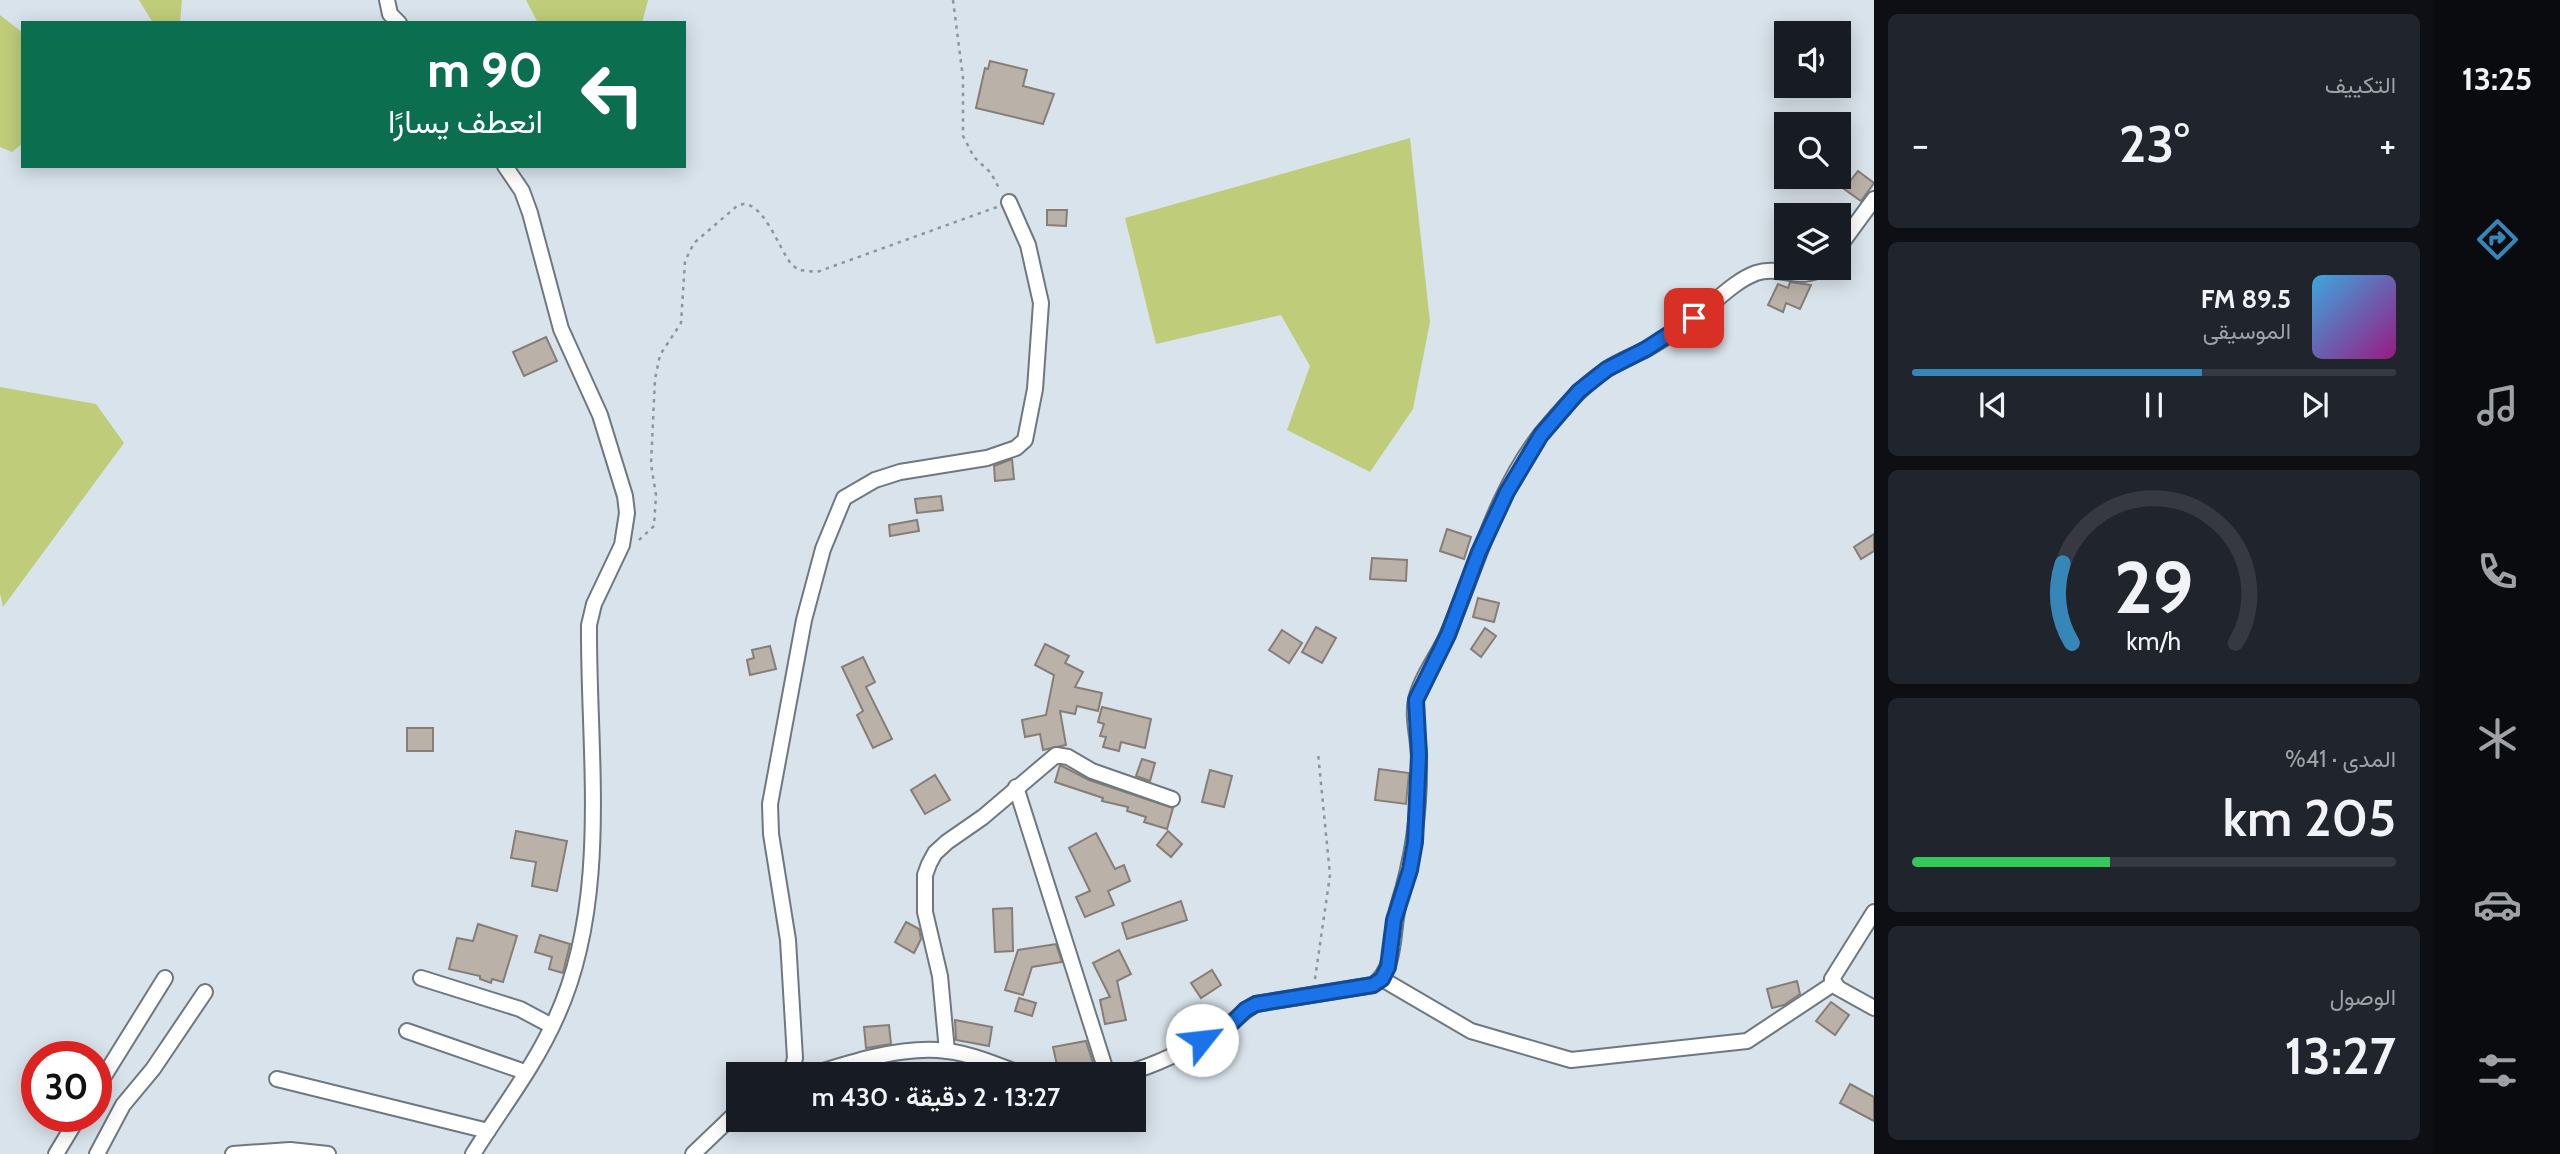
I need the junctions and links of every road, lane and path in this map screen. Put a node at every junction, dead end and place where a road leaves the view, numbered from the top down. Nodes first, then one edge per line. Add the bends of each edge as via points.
1 (387, 0) edge
2 (953, 0) edge
3 (396, 21) edge
4 (506, 168) edge
5 (1874, 199) edge
6 (1009, 202) junction
7 (1851, 231) edge
8 (1774, 269) edge
9 (622, 545) junction
10 (1318, 753) dead end
11 (1017, 788) junction
12 (1172, 799) dead end
13 (1874, 912) edge
14 (165, 978) dead end
15 (421, 978) dead end
16 (1382, 979) junction
17 (1833, 984) junction
18 (205, 992) dead end
19 (1312, 995) junction
20 (1874, 1008) edge
21 (552, 1026) junction
22 (407, 1031) dead end
23 (947, 1051) junction
24 (794, 1062) edge
25 (852, 1062) edge
26 (982, 1062) edge
27 (1103, 1062) edge
28 (112, 1063) edge
29 (1146, 1066) edge
30 (525, 1072) junction
31 (277, 1079) dead end
32 (726, 1122) edge
33 (69, 1132) edge
34 (488, 1132) junction
35 (56, 1154) edge
36 (97, 1154) edge
37 (233, 1154) edge
38 (328, 1154) edge
39 (474, 1154) edge
40 (693, 1154) edge

1 - 3 street
2 - 6 path via 963,78 963,136
4 - 9 street via 522,191 561,329 600,415 625,496
5 - 7 street
6 - 9 path via 817,272 792,265 764,217 751,205 737,206 703,235 688,250 681,323 660,355 655,379 654,526 642,538
6 - 24 street via 1028,245 1041,303 1035,389 1025,440 987,458 901,472 851,492 832,523 804,620 770,804 788,940
8 - 16 street via 1739,283 1694,318 1607,369 1579,391 1541,435 1507,492 1416,700 1415,842
9 - 21 street via 589,625 591,881 578,957
10 - 19 path via 1330,875
11 - 12 street via 1047,760 1061,755
11 - 23 street via 934,853 925,875 925,912 940,976
11 - 27 street
13 - 17 street via 1834,971
14 - 28 street
15 - 21 street via 520,1009
16 - 17 street via 1471,1031 1571,1060 1747,1041
16 - 19 street via 1373,985
17 - 20 street
18 - 36 street via 123,1105
19 - 29 street via 1256,1004 1221,1030
21 - 30 street
22 - 30 street
23 - 25 street
23 - 26 street
30 - 34 street
31 - 34 street
32 - 40 street
33 - 35 street
34 - 39 street
37 - 38 street via 290,1150

